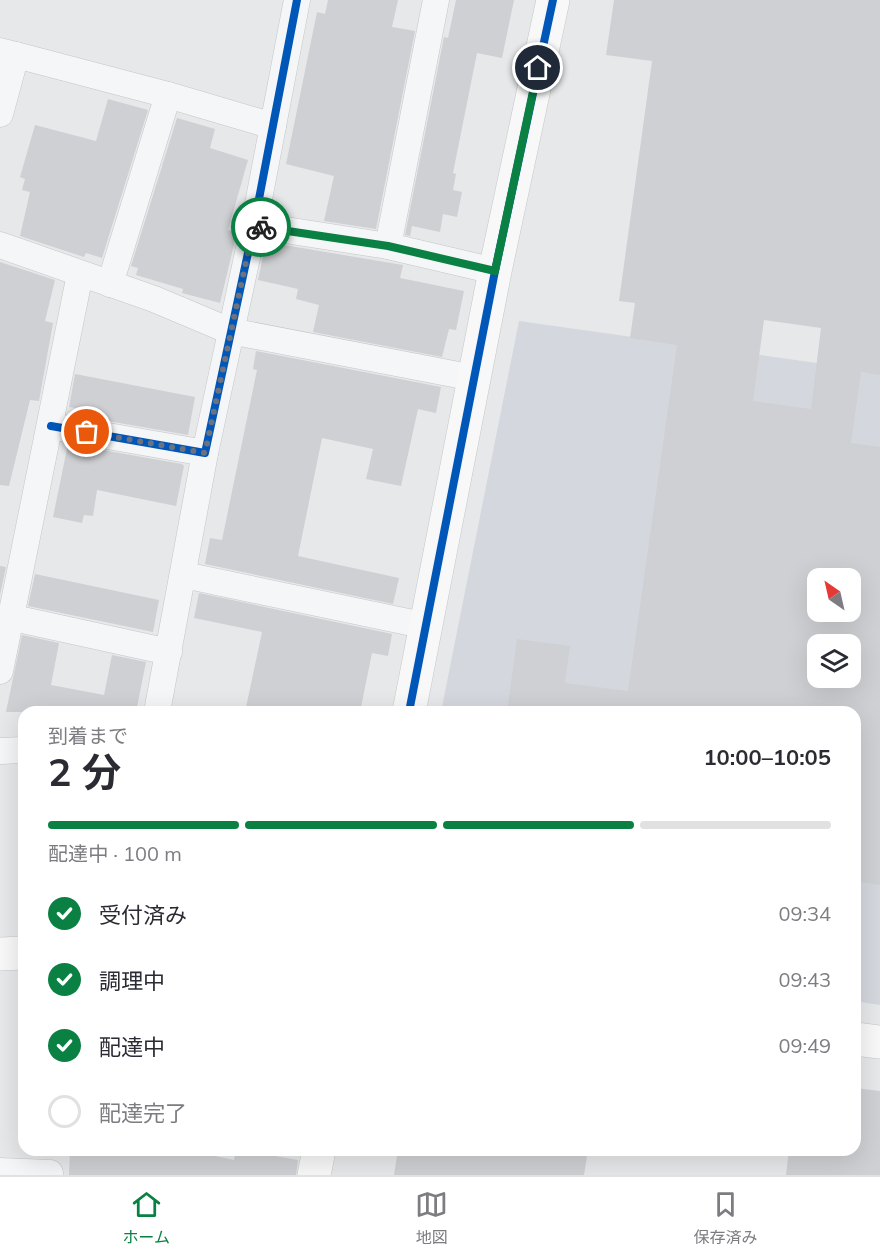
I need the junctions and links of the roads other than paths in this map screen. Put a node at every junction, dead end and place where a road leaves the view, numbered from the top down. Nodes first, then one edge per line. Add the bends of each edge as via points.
1 (297, 0) edge
2 (436, 0) edge
3 (553, 0) edge
4 (8, 53) edge
5 (168, 95) junction
6 (0, 114) edge
7 (273, 126) junction
8 (254, 225) junction
9 (0, 245) edge
10 (388, 246) junction
11 (495, 271) junction
12 (80, 274) junction
13 (110, 284) junction
14 (230, 331) junction
15 (474, 378) junction
16 (51, 426) junction
17 (205, 453) junction
18 (184, 575) junction
19 (9, 617) junction
20 (427, 626) junction
21 (170, 652) junction
22 (0, 671) edge
23 (158, 706) edge
24 (410, 706) edge
25 (18, 750) edge
26 (0, 751) edge
27 (18, 953) edge
28 (0, 954) edge
29 (861, 1040) edge
30 (880, 1042) edge
31 (318, 1156) edge
32 (50, 1166) edge
33 (0, 1171) edge
34 (314, 1175) edge

1 - 7 street
2 - 10 street
3 - 11 street
4 - 5 street
4 - 6 street
5 - 7 street
5 - 13 street
7 - 8 street
8 - 10 street
8 - 14 street
9 - 12 street
10 - 11 street
11 - 15 street
12 - 13 street
12 - 16 street
13 - 14 street
14 - 15 street
14 - 17 street
15 - 20 street
16 - 17 street
16 - 19 street
17 - 18 street
18 - 20 street
18 - 21 street
19 - 21 street
19 - 22 street
20 - 24 street
21 - 23 street
25 - 26 street
27 - 28 street
29 - 30 street
31 - 34 street
32 - 33 street

